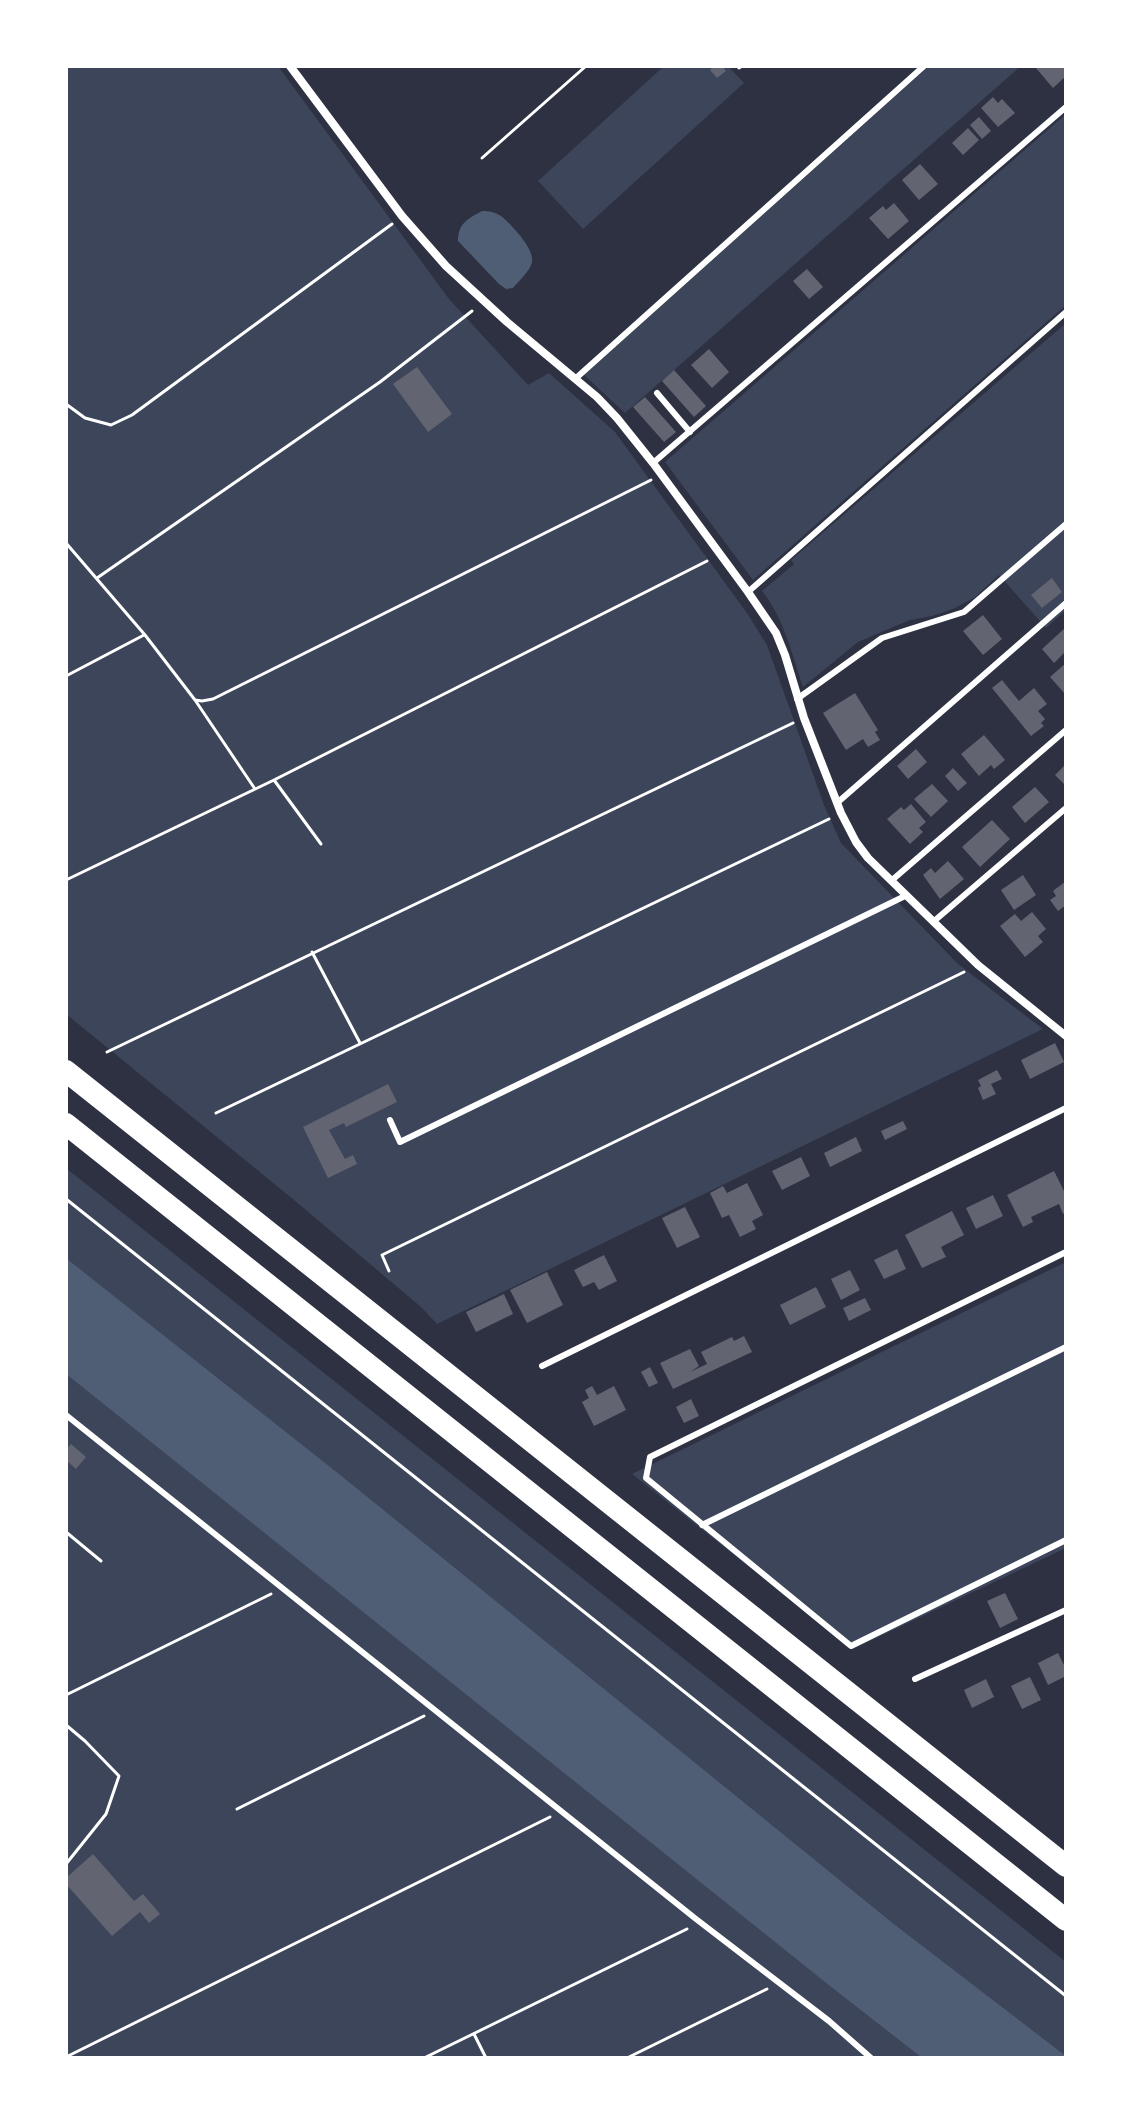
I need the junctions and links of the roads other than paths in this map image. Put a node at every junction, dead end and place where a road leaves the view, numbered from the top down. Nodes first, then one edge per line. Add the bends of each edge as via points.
1 (290, 66) edge
2 (924, 66) edge
3 (1066, 107) edge
4 (1066, 312) edge
5 (575, 379) junction
6 (657, 393) dead end
7 (690, 432) junction
8 (653, 463) junction
9 (1066, 524) edge
10 (748, 592) junction
11 (1066, 603) edge
12 (797, 699) junction
13 (1066, 730) edge
14 (837, 803) junction
15 (1066, 808) edge
16 (891, 881) junction
17 (905, 896) junction
18 (933, 922) junction
19 (1066, 1036) edge
20 (66, 1071) edge
21 (1066, 1108) edge
22 (390, 1120) dead end
23 (66, 1124) edge
24 (1066, 1252) edge
25 (1066, 1347) edge
26 (542, 1366) dead end
27 (66, 1415) edge
28 (702, 1525) junction
29 (1066, 1540) edge
30 (1066, 1610) edge
31 (915, 1679) dead end
32 (1066, 1866) edge
33 (1066, 1920) edge
34 (871, 2058) edge

1 - 5 street via 446,266
2 - 5 lane
3 - 7 lane
4 - 10 lane
5 - 8 street via 617,418
6 - 7 lane
7 - 8 lane
8 - 10 street
9 - 12 lane via 964,612 882,638
10 - 12 street via 776,633
11 - 14 lane
12 - 14 street
13 - 16 lane
14 - 16 street via 856,842
15 - 18 lane
16 - 17 street
17 - 18 street
17 - 22 lane via 400,1142
18 - 19 street
20 - 32 highway
21 - 26 lane
23 - 33 highway
24 - 28 lane via 650,1457 646,1478
25 - 28 lane
27 - 34 lane
28 - 29 lane via 851,1646
30 - 31 lane

